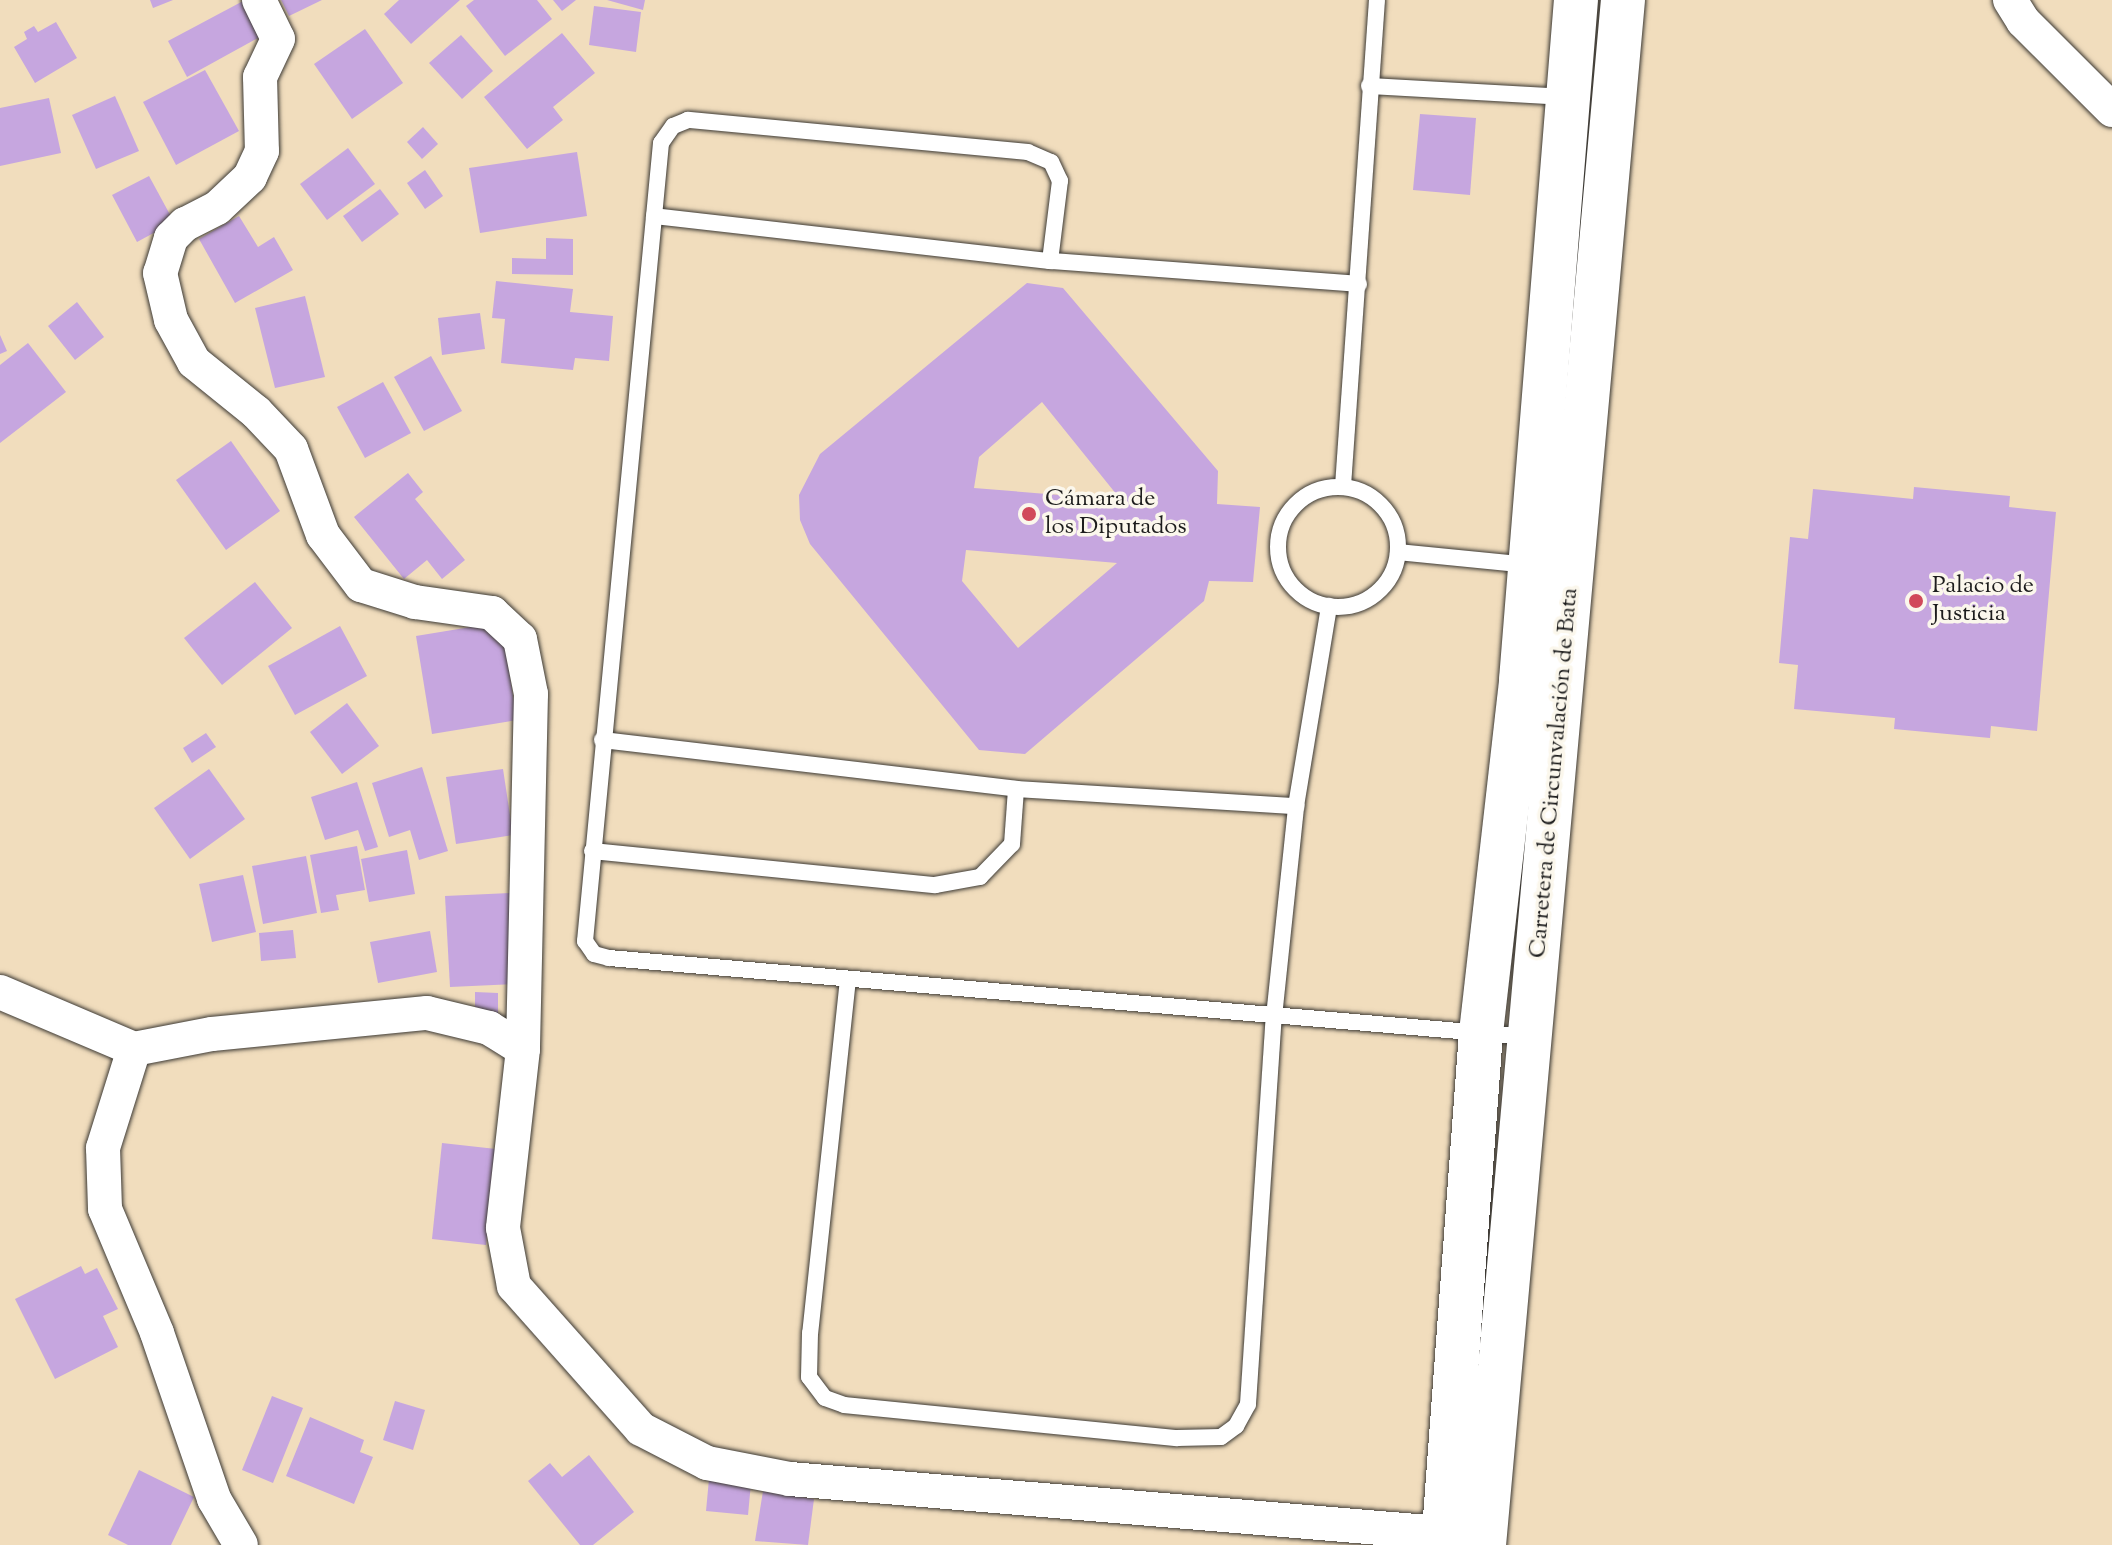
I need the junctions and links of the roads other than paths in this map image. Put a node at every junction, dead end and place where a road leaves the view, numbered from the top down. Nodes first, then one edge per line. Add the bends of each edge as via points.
1 (259, 0) edge
2 (1377, 0) edge
3 (1576, 0) edge
4 (1623, 0) edge
5 (2010, 0) edge
6 (1369, 86) junction
7 (1567, 97) junction
8 (2112, 110) edge
9 (654, 216) junction
10 (1050, 261) junction
11 (1359, 284) junction
12 (1343, 486) junction
13 (1398, 552) junction
14 (1550, 566) junction
15 (1329, 606) junction
16 (602, 740) junction
17 (1016, 789) junction
18 (1296, 806) junction
19 (592, 851) junction
20 (848, 979) junction
21 (0, 992) edge
22 (1274, 1017) junction
23 (1481, 1033) junction
24 (1532, 1038) junction
25 (134, 1049) junction
26 (523, 1049) junction
27 (1442, 1539) edge
28 (241, 1545) edge
29 (1484, 1545) edge

1 - 26 street via 278,39 260,77 262,151 250,177 217,208 185,224 171,238 160,273 171,320 194,362 256,412 291,449 323,535 361,585 415,602 492,613 520,639 531,694
2 - 6 lane
3 - 7 main road, Carretera de Circunvalación de Bata
4 - 14 main road, Carretera de Circunvalación de Bata
5 - 8 street via 2023,21
6 - 7 lane
6 - 11 lane
7 - 14 main road, Carretera de Circunvalación de Bata
9 - 10 lane
9 - 10 lane via 661,143 673,126 688,120 1028,152 1051,162 1060,181
9 - 16 lane
10 - 11 lane
11 - 12 lane
12 - 13 lane via 1377,501 1393,524
12 - 15 lane via 1304,496 1289,510 1278,539 1282,570 1293,587
13 - 14 lane
13 - 15 lane via 1383,588 1349,606
14 - 23 main road, Carretera de Circunvalación de Bata via 1521,680
14 - 24 main road, Carretera de Circunvalación de Bata
15 - 18 lane
16 - 17 lane
16 - 19 lane
17 - 18 lane
17 - 19 lane via 1012,844 980,877 935,885
18 - 22 lane
19 - 20 lane via 585,928 594,954
20 - 22 lane
20 - 22 lane via 809,1377 825,1398 844,1405 1177,1438 1221,1437 1236,1426 1248,1404
21 - 25 street
22 - 23 lane
23 - 24 lane
23 - 27 main road, Carretera de Circunvalación de Bata
24 - 29 main road, Carretera de Circunvalación de Bata via 1501,1312
25 - 26 street via 212,1034 427,1013 489,1028
25 - 28 street via 103,1148 105,1209 157,1333 214,1499
26 - 27 street via 503,1228 514,1286 641,1429 694,1457 790,1479

